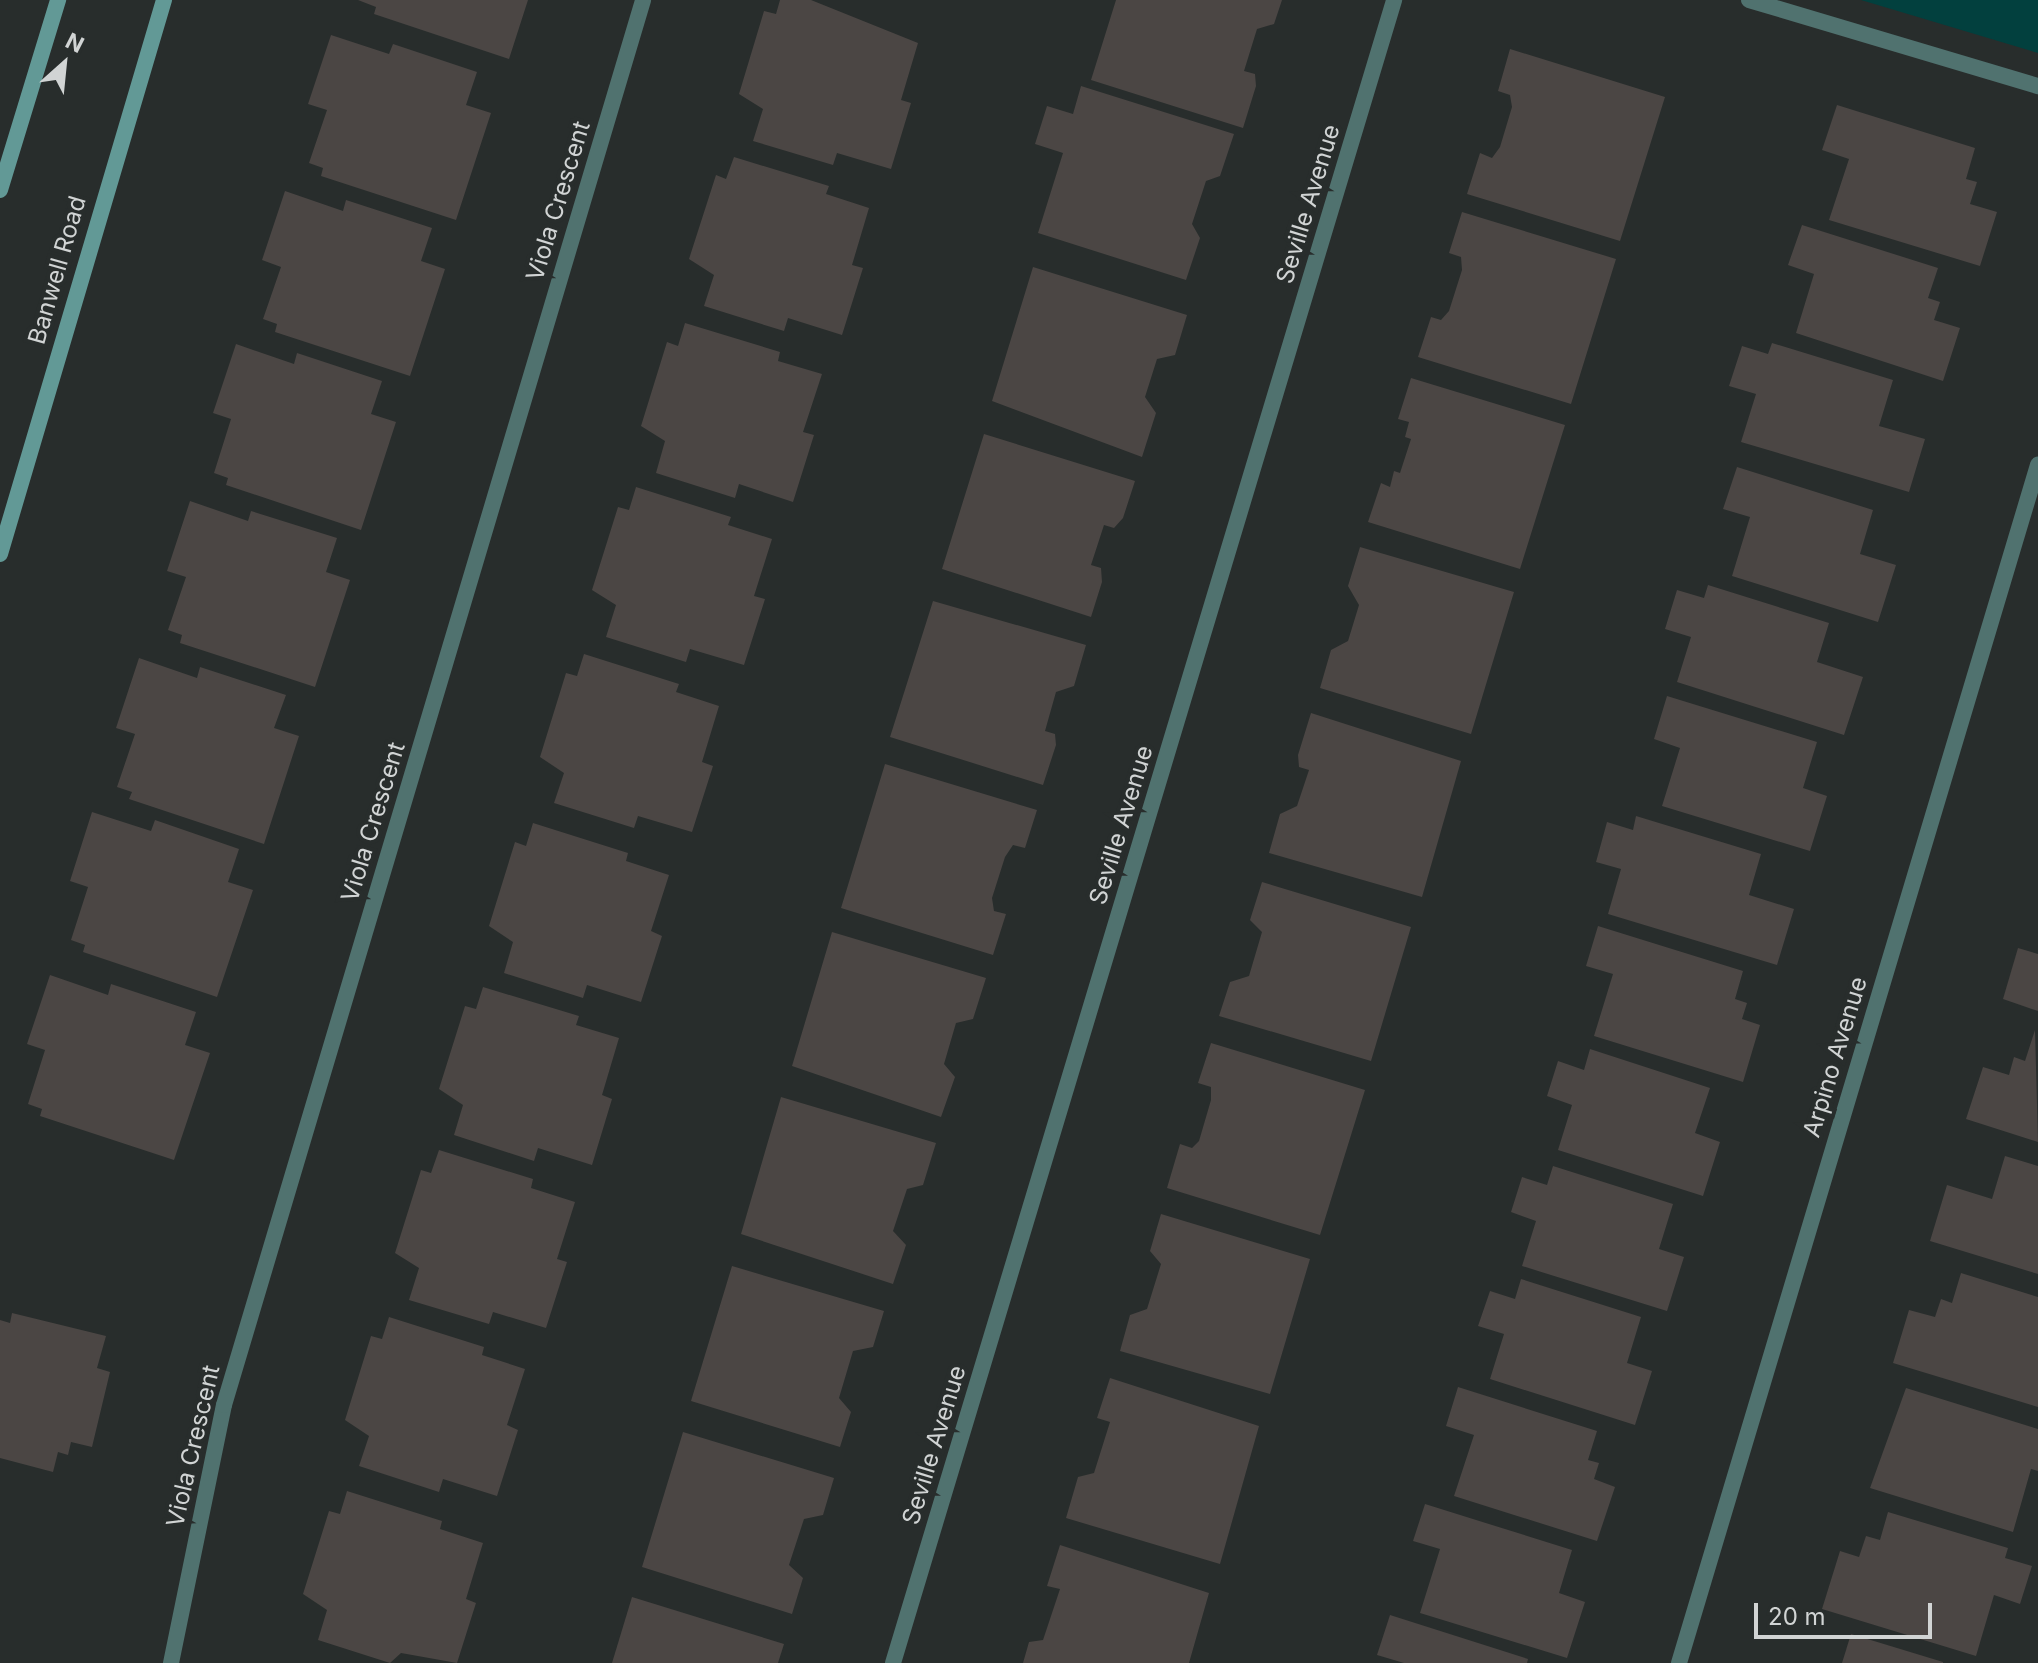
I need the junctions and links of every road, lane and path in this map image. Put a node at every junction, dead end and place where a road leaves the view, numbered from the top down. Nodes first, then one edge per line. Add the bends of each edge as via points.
1 (58, 0) edge
2 (164, 0) edge
3 (643, 0) edge
4 (1394, 0) edge
5 (1749, 0) edge
6 (2038, 86) edge
7 (0, 190) edge
8 (2038, 465) edge
9 (0, 554) edge
10 (171, 1663) edge
11 (893, 1663) edge
12 (1679, 1663) edge

1 - 7 main road
2 - 9 main road, Banwell Road
3 - 10 street, Viola Crescent via 224,1405
4 - 11 street, Seville Avenue
5 - 6 street
8 - 12 street, Arpino Avenue

